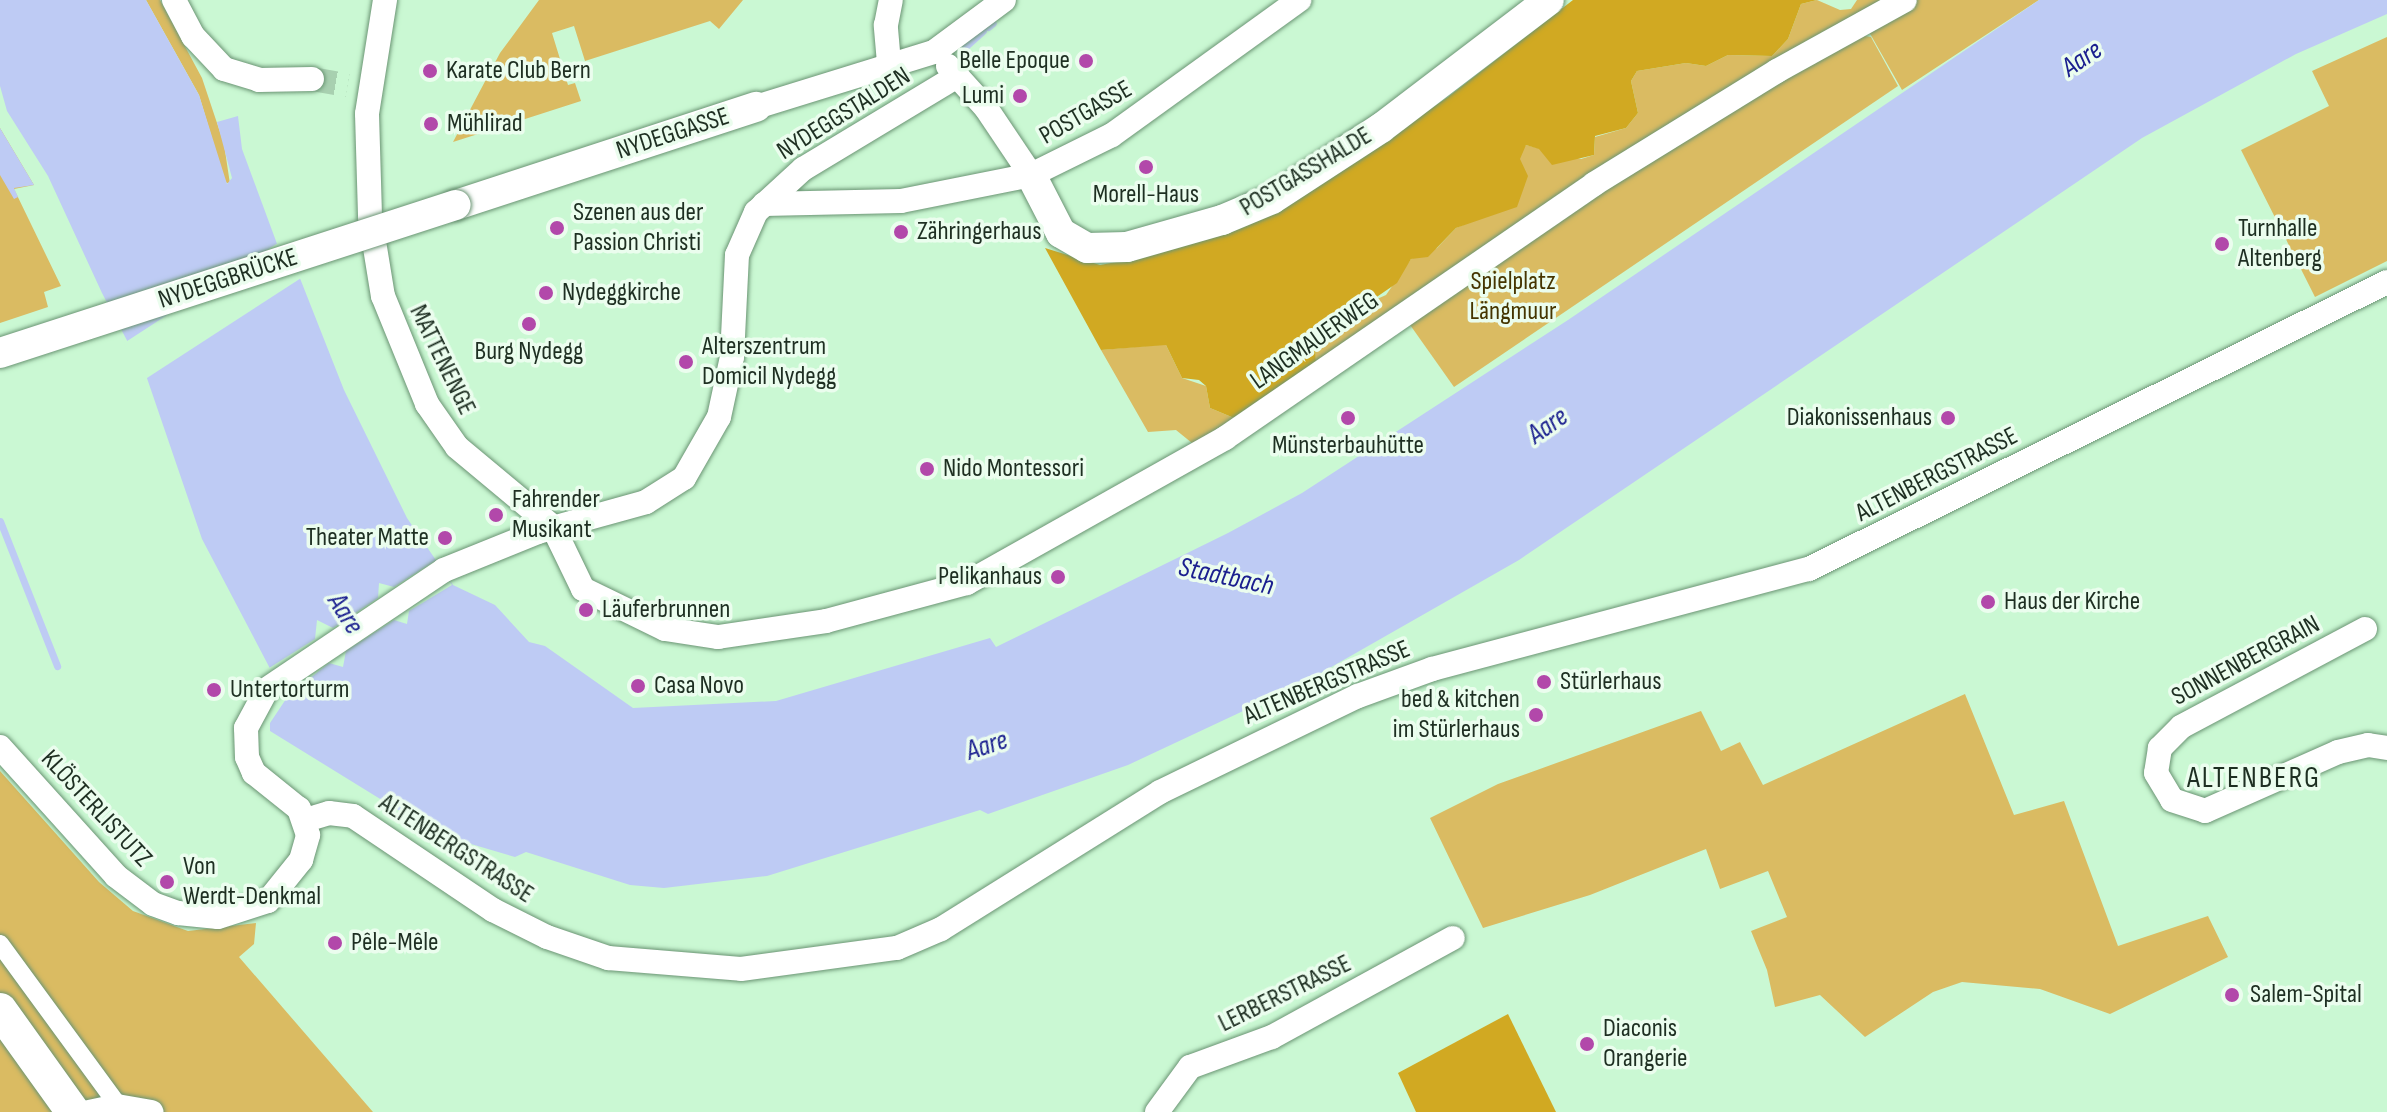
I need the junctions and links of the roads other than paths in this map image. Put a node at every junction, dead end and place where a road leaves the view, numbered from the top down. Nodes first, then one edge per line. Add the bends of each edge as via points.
1 (174, 0) edge
2 (385, 0) edge
3 (891, 0) edge
4 (1004, 0) edge
5 (1299, 0) edge
6 (1549, 0) edge
7 (1905, 0) edge
8 (934, 52) junction
9 (889, 63) junction
10 (957, 76) junction
11 (312, 79) tunnel mouth
12 (756, 107) joint
13 (1031, 175) junction
14 (869, 202) joint
15 (764, 204) junction
16 (456, 205) joint
17 (2387, 282) edge
18 (0, 353) edge
19 (553, 527) junction
20 (2365, 629) dead end
21 (0, 747) edge
22 (2387, 748) edge
23 (306, 820) junction
24 (1453, 938) dead end
25 (0, 944) edge
26 (0, 1010) edge
27 (120, 1109) edge
28 (73, 1112) edge
29 (89, 1112) edge
30 (151, 1112) edge
31 (1157, 1112) edge

1 - 11 street via 193,36 224,69 259,80
2 - 19 street, MATTENENGE via 358,87 383,296 427,404 457,447
3 - 9 street via 886,25
4 - 8 street
5 - 13 street, POSTGASSE via 1112,135
6 - 13 street, POSTGASSHALDE via 1381,128 1272,199 1222,220 1127,247 1087,248 1061,233
7 - 19 street, LANGMAUERWEG via 1777,71 1594,184 1225,438 967,583 826,621 718,637 665,629 583,589
8 - 9 street, NYDEGGASSE
8 - 10 street, POSTGASSHALDE
9 - 12 street, NYDEGGASSE
10 - 13 street, POSTGASSHALDE
10 - 15 street, NYDEGGSTALDEN via 848,139
12 - 16 street, NYDEGGASSE
13 - 14 street, POSTGASSE via 925,197
14 - 15 street, NYDEGGSTALDEN
15 - 19 street, NYDEGGSTALDEN via 738,248 729,377 719,417 693,469 646,502
16 - 18 street, NYDEGGBRÜCKE, bridge
17 - 23 street, ALTENBERGSTRASSE via 1809,569 1432,669 1358,696 1160,792 941,929 897,948 741,969 608,958 547,937 493,910 353,816 329,813
19 - 23 street, NYDEGGSTALDEN via 444,570 273,682 246,728 247,757 254,773
20 - 22 street, SONNENBERGRAIN via 2181,727 2160,748 2156,773 2172,800 2205,811 2338,752 2368,745
21 - 23 street, KLÖSTERLISTUTZ via 116,876 139,895 178,913 233,915 268,901 304,854
24 - 31 street, LERBERSTRASSE via 1272,1037 1190,1067
25 - 27 street
26 - 28 main road
27 - 29 street
27 - 30 street

